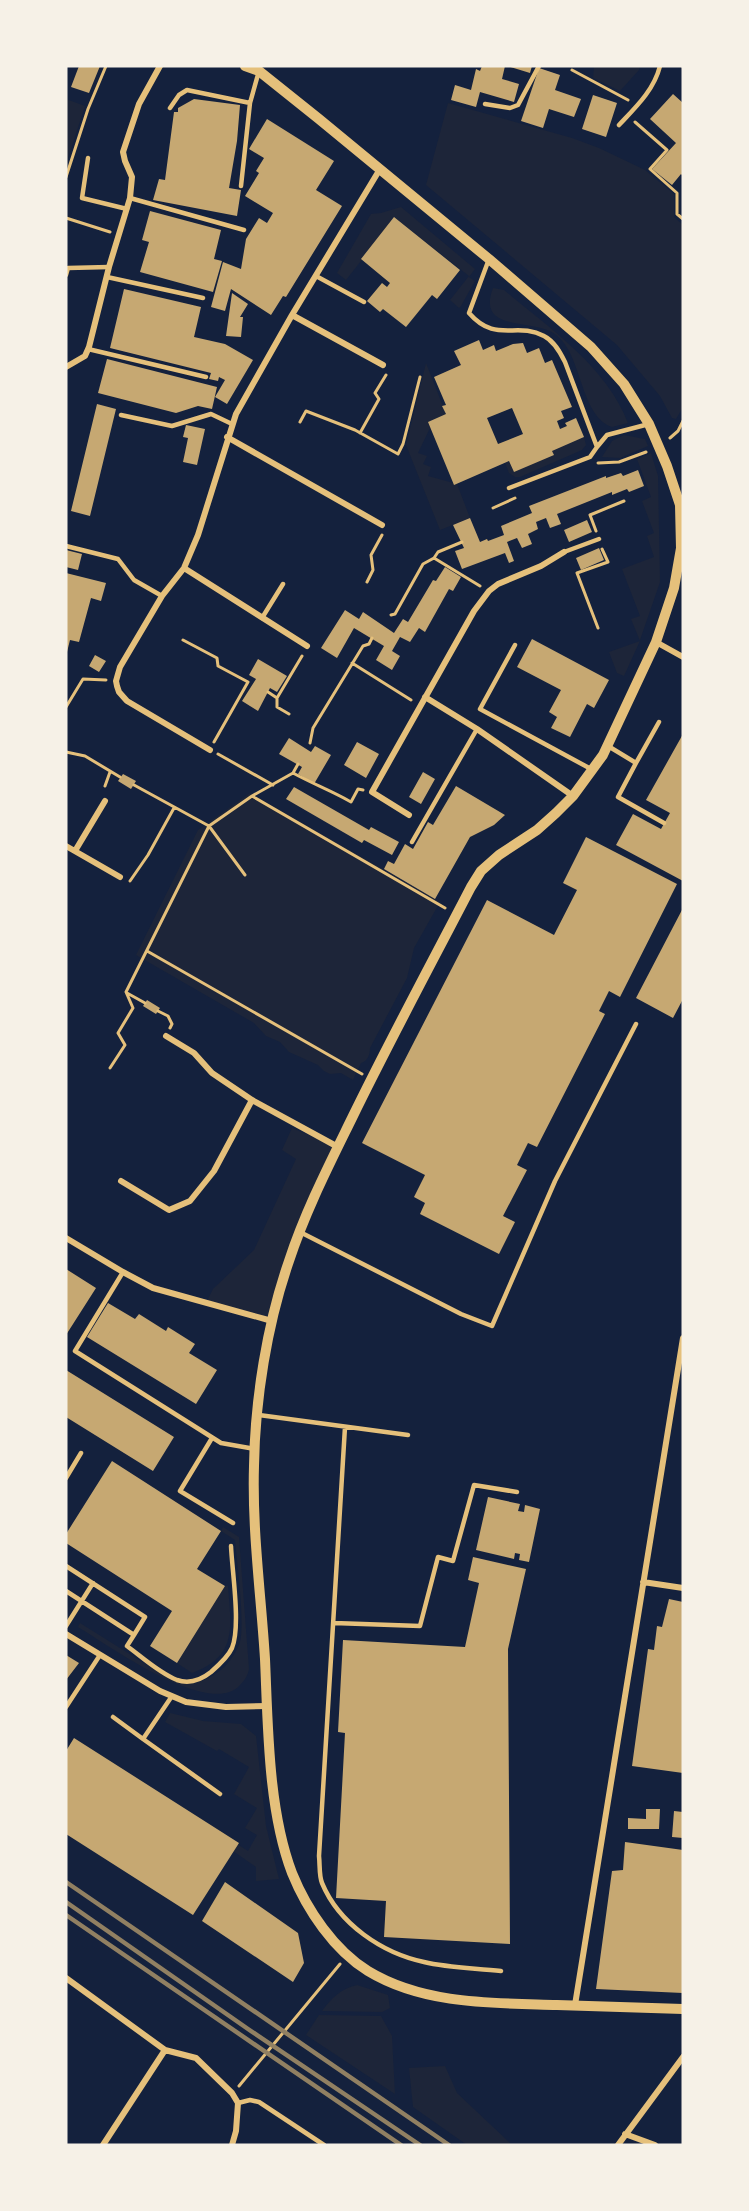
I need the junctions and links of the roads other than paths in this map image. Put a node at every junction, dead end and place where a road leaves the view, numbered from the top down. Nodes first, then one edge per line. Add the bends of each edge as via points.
1 (160, 66) edge
2 (245, 66) edge
3 (539, 66) edge
4 (660, 66) edge
5 (255, 68) edge
6 (250, 103) junction
7 (485, 104) dead end
8 (170, 108) dead end
9 (619, 125) dead end
10 (88, 158) dead end
11 (380, 169) junction
12 (241, 186) dead end
13 (130, 198) junction
14 (127, 209) junction
15 (244, 230) dead end
16 (489, 259) junction
17 (109, 267) junction
18 (66, 275) edge
19 (316, 276) junction
20 (107, 277) junction
21 (203, 298) dead end
22 (364, 302) dead end
23 (292, 315) junction
24 (88, 349) junction
25 (383, 365) road end
26 (66, 367) edge
27 (206, 378) dead end
28 (121, 415) dead end
29 (232, 424) junction
30 (649, 424) junction
31 (227, 437) junction
32 (597, 447) junction
33 (509, 488) dead end
34 (382, 525) road end
35 (598, 539) road end
36 (66, 546) edge
37 (564, 552) joint
38 (184, 568) junction
39 (283, 584) dead end
40 (162, 596) junction
41 (262, 618) junction
42 (656, 642) junction
43 (515, 645) dead end
44 (307, 646) road end
45 (683, 657) edge
46 (425, 697) junction
47 (659, 722) dead end
48 (477, 729) junction
49 (608, 746) junction
50 (210, 750) road end
51 (636, 763) junction
52 (593, 770) junction
53 (573, 796) junction
54 (105, 801) dead end
55 (409, 815) dead end
56 (664, 823) dead end
57 (412, 842) dead end
58 (66, 846) edge
59 (75, 851) junction
60 (120, 877) road end
61 (636, 1024) dead end
62 (166, 1036) road end
63 (252, 1100) junction
64 (338, 1147) junction
65 (121, 1181) dead end
66 (300, 1232) junction
67 (66, 1238) edge
68 (123, 1272) junction
69 (272, 1321) junction
70 (683, 1338) edge
71 (258, 1415) junction
72 (345, 1427) junction
73 (408, 1435) dead end
74 (212, 1438) junction
75 (255, 1449) junction
76 (81, 1453) dead end
77 (66, 1478) edge
78 (517, 1492) dead end
79 (233, 1523) dead end
80 (231, 1546) dead end
81 (66, 1566) edge
82 (643, 1582) junction
83 (93, 1583) junction
84 (683, 1588) edge
85 (66, 1591) edge
86 (82, 1601) junction
87 (334, 1623) junction
88 (66, 1626) edge
89 (66, 1634) edge
90 (134, 1635) junction
91 (100, 1654) junction
92 (172, 1696) junction
93 (267, 1706) junction
94 (66, 1707) edge
95 (113, 1718) dead end
96 (143, 1739) junction
97 (220, 1794) dead end
98 (501, 1971) dead end
99 (66, 1978) edge
100 (575, 2005) junction
101 (683, 2009) edge
102 (165, 2050) junction
103 (683, 2057) edge
104 (238, 2103) junction
105 (625, 2134) junction
106 (103, 2145) edge
107 (232, 2145) edge
108 (324, 2145) edge
109 (618, 2145) edge
110 (655, 2145) edge

1 - 13 street via 139,104 123,152 132,177
2 - 5 street
3 - 7 lane via 518,105 510,108
4 - 9 lane via 657,79
5 - 6 lane
5 - 11 street
6 - 8 lane via 187,90 179,94
6 - 12 lane
10 - 14 lane via 82,198
11 - 16 street
11 - 19 street
13 - 14 street
13 - 15 lane
14 - 17 street
16 - 30 street via 591,348 624,384
16 - 32 lane via 469,313 487,328 545,336 558,349
17 - 18 lane via 68,268
17 - 20 street
19 - 22 lane
19 - 23 street
20 - 21 lane
20 - 24 street
23 - 25 street
23 - 29 street
24 - 26 street via 85,356
24 - 27 lane
28 - 29 lane via 172,426 211,414
29 - 31 street
30 - 32 lane via 607,435
30 - 42 street via 680,505 681,548 674,588
31 - 34 street
31 - 38 street via 198,535
32 - 33 lane via 590,456
35 - 37 lane
36 - 40 lane via 118,559 134,580
37 - 46 street via 489,591
38 - 40 street
38 - 41 street
39 - 41 lane
40 - 50 street via 120,667 116,681 119,692 127,701
41 - 44 street
42 - 45 street
42 - 49 street
43 - 52 lane via 480,709
46 - 48 street
46 - 55 street via 372,792
47 - 51 lane
48 - 53 street
48 - 57 lane
49 - 51 lane
49 - 52 street
51 - 56 lane via 618,797
52 - 53 street
53 - 64 street via 537,830 481,871
54 - 59 street
58 - 59 street
59 - 60 street
61 - 66 lane via 555,1181 492,1326
62 - 63 street via 194,1053 212,1073
63 - 64 street
63 - 65 street via 214,1171 190,1201 169,1210
64 - 66 street
66 - 69 street
67 - 68 street
68 - 69 street via 153,1288
68 - 74 lane via 75,1351
69 - 71 street
70 - 82 street
71 - 72 lane
71 - 75 street
72 - 73 lane
72 - 87 lane
74 - 75 lane
74 - 79 lane via 180,1491
75 - 93 street
76 - 77 lane
78 - 87 lane via 474,1485 453,1561 438,1557 420,1626
80 - 90 lane via 236,1634 232,1649 222,1662 192,1682 177,1680 127,1646
81 - 83 lane
82 - 84 street
82 - 100 street
83 - 86 lane
83 - 90 lane via 145,1617
85 - 86 lane
86 - 88 lane
86 - 90 lane
87 - 98 lane via 319,1856 321,1882 352,1925 396,1953 423,1962
89 - 91 street
91 - 92 street
91 - 94 lane
92 - 93 street via 186,1702 226,1707
92 - 96 lane
93 - 100 street via 274,1788 292,1872 307,1904 347,1956 383,1979 446,1998
95 - 96 lane
96 - 97 lane
99 - 102 street
100 - 101 street
102 - 104 street via 196,2058
102 - 106 street
103 - 105 street
104 - 107 street
104 - 108 lane via 259,2102
105 - 109 street
105 - 110 street

